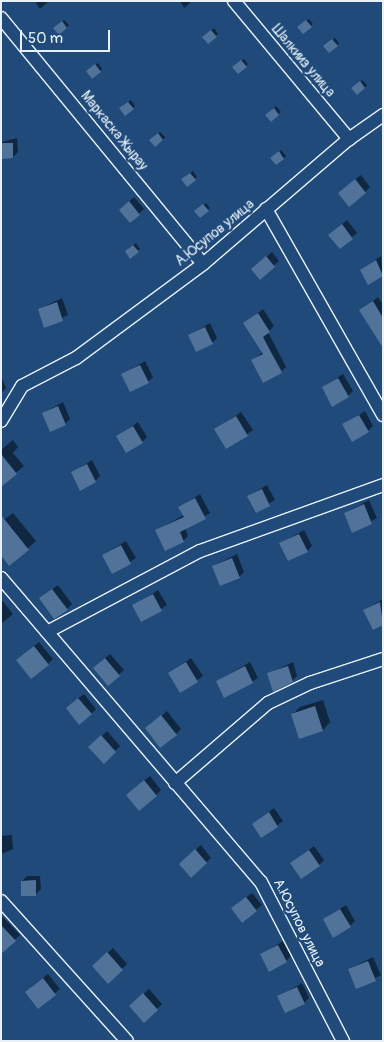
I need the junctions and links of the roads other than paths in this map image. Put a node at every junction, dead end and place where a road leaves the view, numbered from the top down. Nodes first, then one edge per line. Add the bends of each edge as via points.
1 (234, 1) edge
2 (1, 18) edge
3 (383, 115) edge
4 (350, 139) junction
5 (266, 210) junction
6 (203, 264) junction
7 (383, 415) edge
8 (1, 422) edge
9 (383, 485) edge
10 (1, 578) edge
11 (47, 632) junction
12 (383, 659) edge
13 (175, 783) junction
14 (1, 901) edge
15 (127, 1041) edge
16 (343, 1041) edge

1 - 4 street, Шалкииз улица
2 - 6 street, Маркаска Жырау
3 - 4 street
4 - 5 street
5 - 6 street, А.Юсупов улица
5 - 7 street, А.Юсупов улица
6 - 8 street, А.Юсупов улица via 76,358 22,386
9 - 11 street via 200,551
10 - 11 street, А.Юсупов улица
11 - 13 street, А.Юсупов улица
12 - 13 street via 310,683 268,703
13 - 16 street, А.Юсупов улица via 260,882
14 - 15 street

